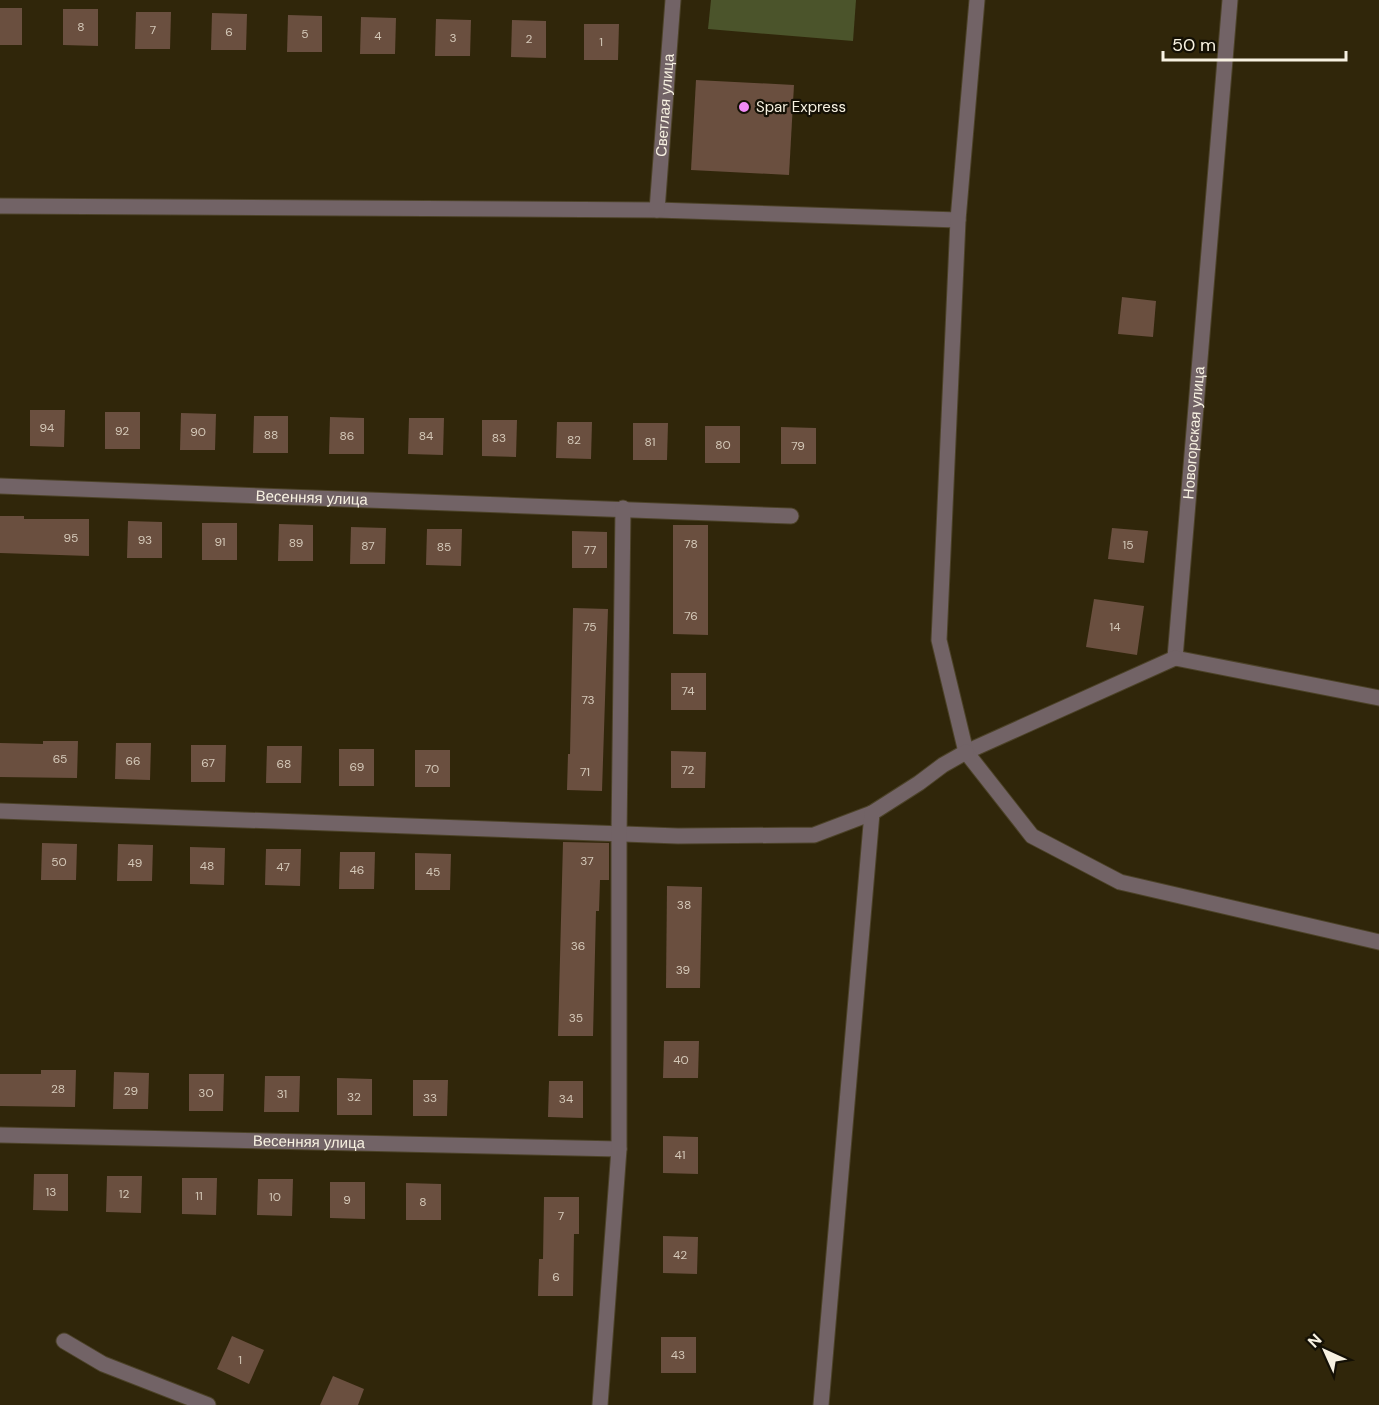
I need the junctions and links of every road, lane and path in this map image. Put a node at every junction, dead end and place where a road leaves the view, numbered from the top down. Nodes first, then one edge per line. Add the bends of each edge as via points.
1 (673, 0) edge
2 (977, 0) edge
3 (1230, 0) edge
4 (0, 206) edge
5 (657, 210) junction
6 (958, 220) junction
7 (0, 486) edge
8 (623, 508) junction
9 (791, 516) dead end
10 (1175, 658) junction
11 (1379, 698) edge
12 (966, 752) junction
13 (0, 811) edge
14 (872, 813) junction
15 (619, 835) junction
16 (1379, 942) edge
17 (0, 1135) edge
18 (619, 1149) junction
19 (64, 1341) dead end
20 (208, 1405) edge
21 (600, 1405) edge
22 (821, 1405) edge

1 - 5 street, Светлая улица
2 - 6 street
3 - 10 street, Новогорская улица
4 - 5 street
5 - 6 street
6 - 12 street via 939,640
7 - 8 street, Весенняя улица
8 - 9 street, Весенняя улица
8 - 15 street
10 - 11 street
10 - 12 street
12 - 14 street
12 - 16 street via 1032,836 1120,882
13 - 15 street
14 - 15 street via 814,836
14 - 22 street
15 - 18 street
17 - 18 street, Весенняя улица
18 - 21 street
19 - 20 street via 103,1364

